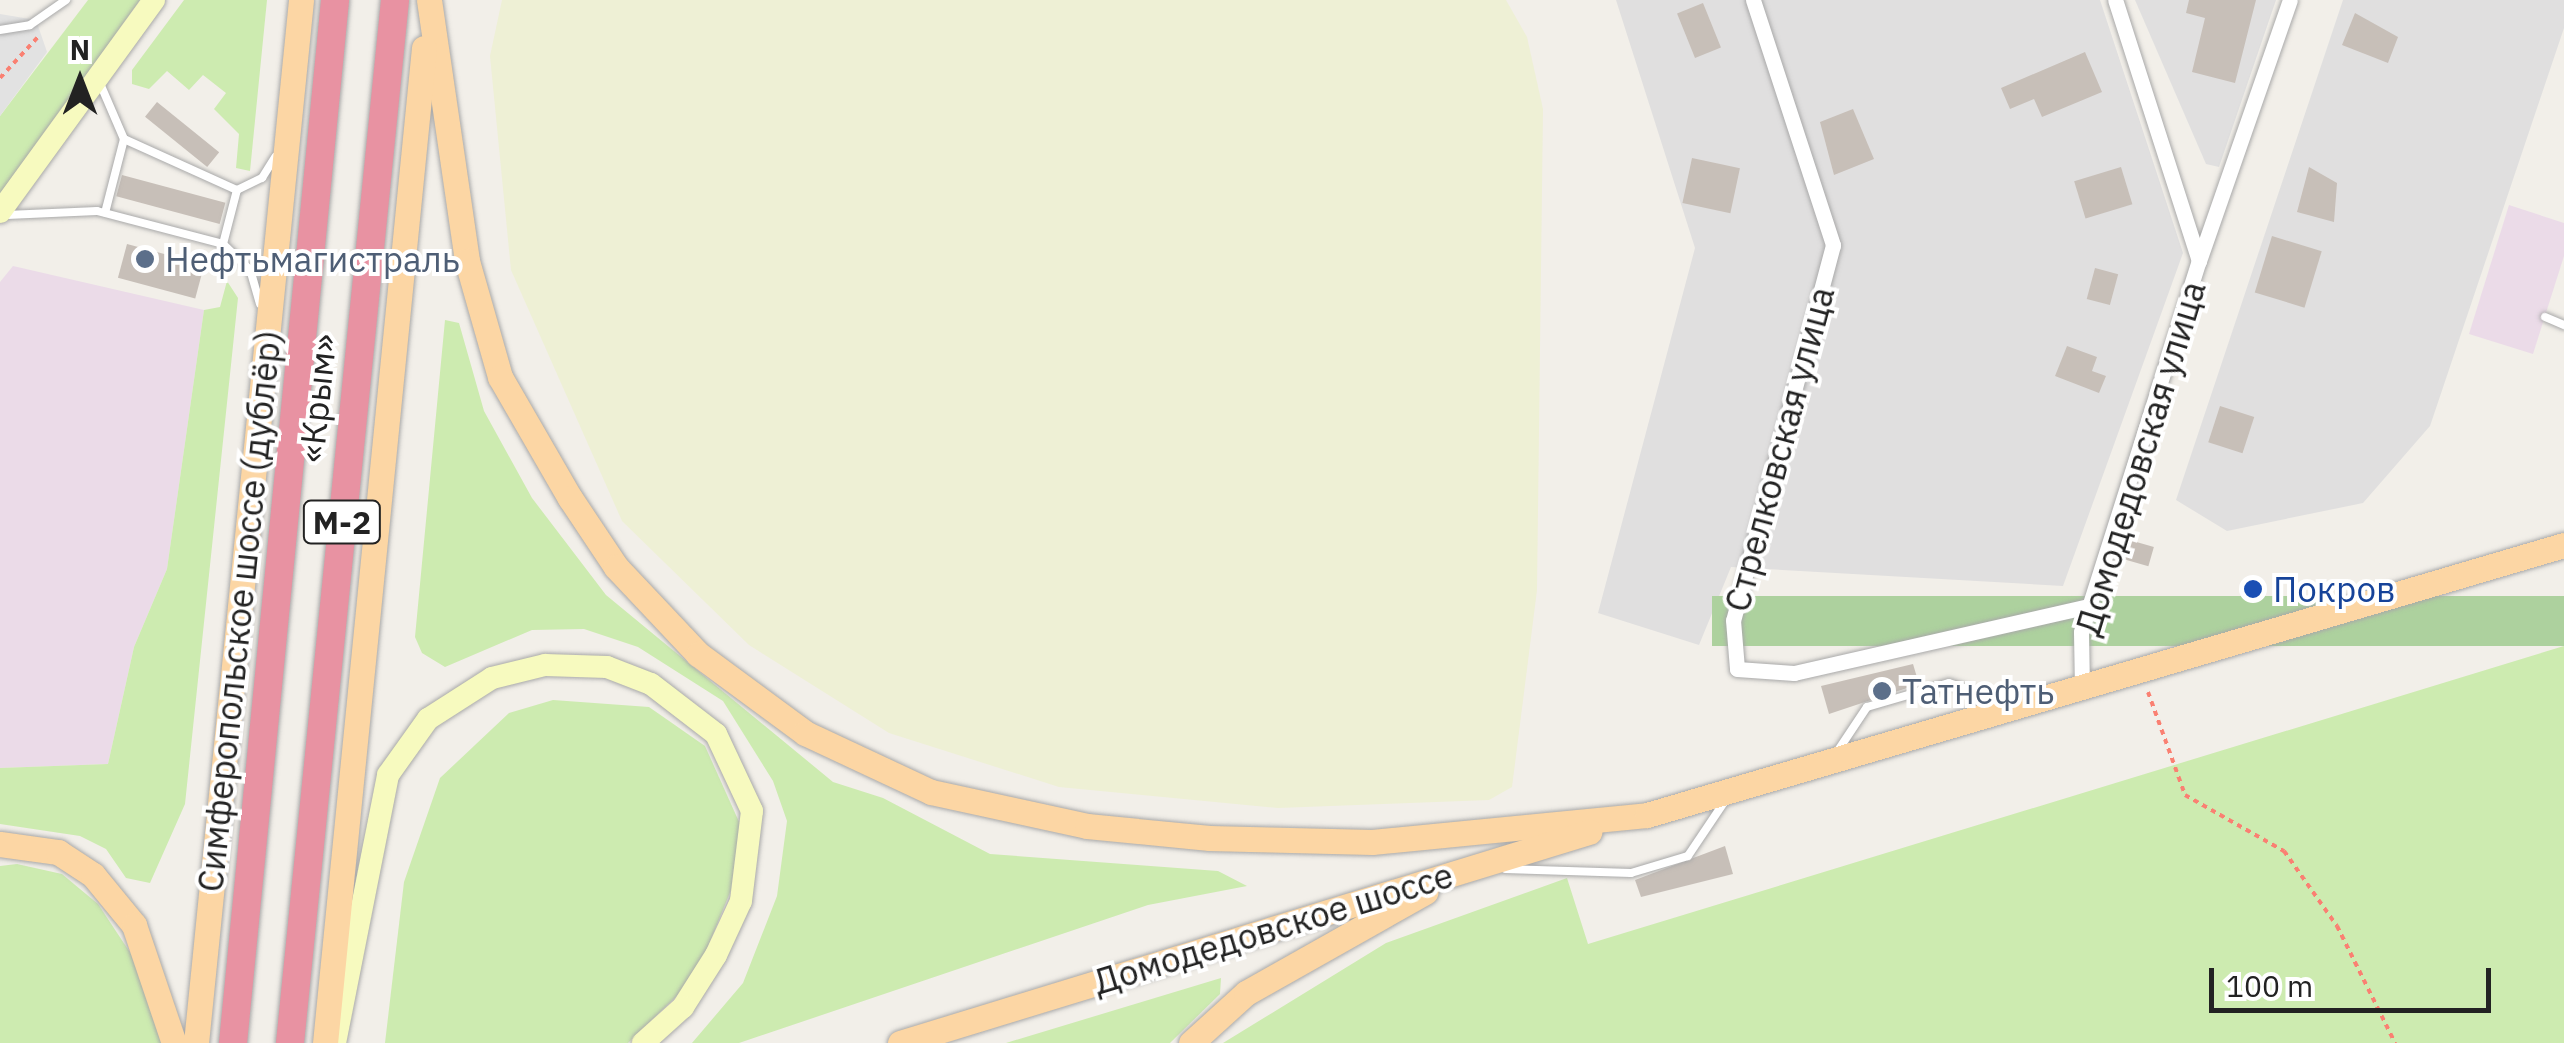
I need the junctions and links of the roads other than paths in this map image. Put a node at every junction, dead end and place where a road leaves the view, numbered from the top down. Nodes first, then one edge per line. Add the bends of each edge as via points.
1 (66, 0) edge
2 (154, 0) edge
3 (300, 0) edge
4 (335, 0) edge
5 (395, 0) edge
6 (429, 0) edge
7 (1753, 0) edge
8 (2115, 0) edge
9 (2290, 0) edge
10 (0, 30) edge
11 (99, 80) junction
12 (290, 110) junction
13 (124, 138) junction
14 (237, 190) junction
15 (0, 214) edge
16 (105, 214) junction
17 (223, 244) junction
18 (2199, 261) junction
19 (2545, 317) dead end
20 (2564, 325) edge
21 (267, 337) junction
22 (2564, 546) edge
23 (2090, 606) junction
24 (2082, 689) junction
25 (2021, 707) junction
26 (1829, 762) junction
27 (1731, 791) junction
28 (1647, 815) junction
29 (0, 844) edge
30 (1470, 868) junction
31 (174, 1043) edge
32 (196, 1043) edge
33 (232, 1043) edge
34 (290, 1043) edge
35 (326, 1043) edge
36 (336, 1043) edge
37 (643, 1043) edge
38 (900, 1043) edge
39 (1191, 1043) edge

1 - 10 lane via 54,13
2 - 11 main road
3 - 12 main road, Симферопольское шоссе (дублёр)
4 - 33 highway, «Крым» / М-2
5 - 34 highway, «Крым» / М-2
6 - 28 main road via 447,156 500,376 616,567 698,654 805,734 931,792 1086,826 1372,842
6 - 35 main road
7 - 23 street, Стрелковская улица via 1832,246 1733,620 1738,669 1794,673
8 - 18 street, Домодедовская улица
9 - 18 street
11 - 13 lane
11 - 15 main road
12 - 14 lane via 275,159 262,178
12 - 21 main road, Симферопольское шоссе (дублёр)
13 - 14 lane
13 - 16 lane
14 - 17 lane
15 - 16 lane via 62,208
16 - 17 lane
17 - 21 lane via 250,270
18 - 23 street, Домодедовская улица
19 - 20 lane
21 - 32 main road, Симферопольское шоссе (дублёр)
22 - 24 main road
23 - 24 street, Домодедовская улица via 2081,632
24 - 25 main road
25 - 26 main road
25 - 26 lane via 1948,682 1867,707
26 - 27 main road
27 - 28 main road
27 - 30 lane via 1688,856 1631,873
28 - 30 main road, Домодедовское шоссе
29 - 31 main road via 58,852 93,875 134,925
30 - 38 main road, Домодедовское шоссе
30 - 39 main road via 1246,992
36 - 37 main road via 388,775 428,719 492,678 545,665 608,667 651,684 716,734 752,811 741,901 683,1008

